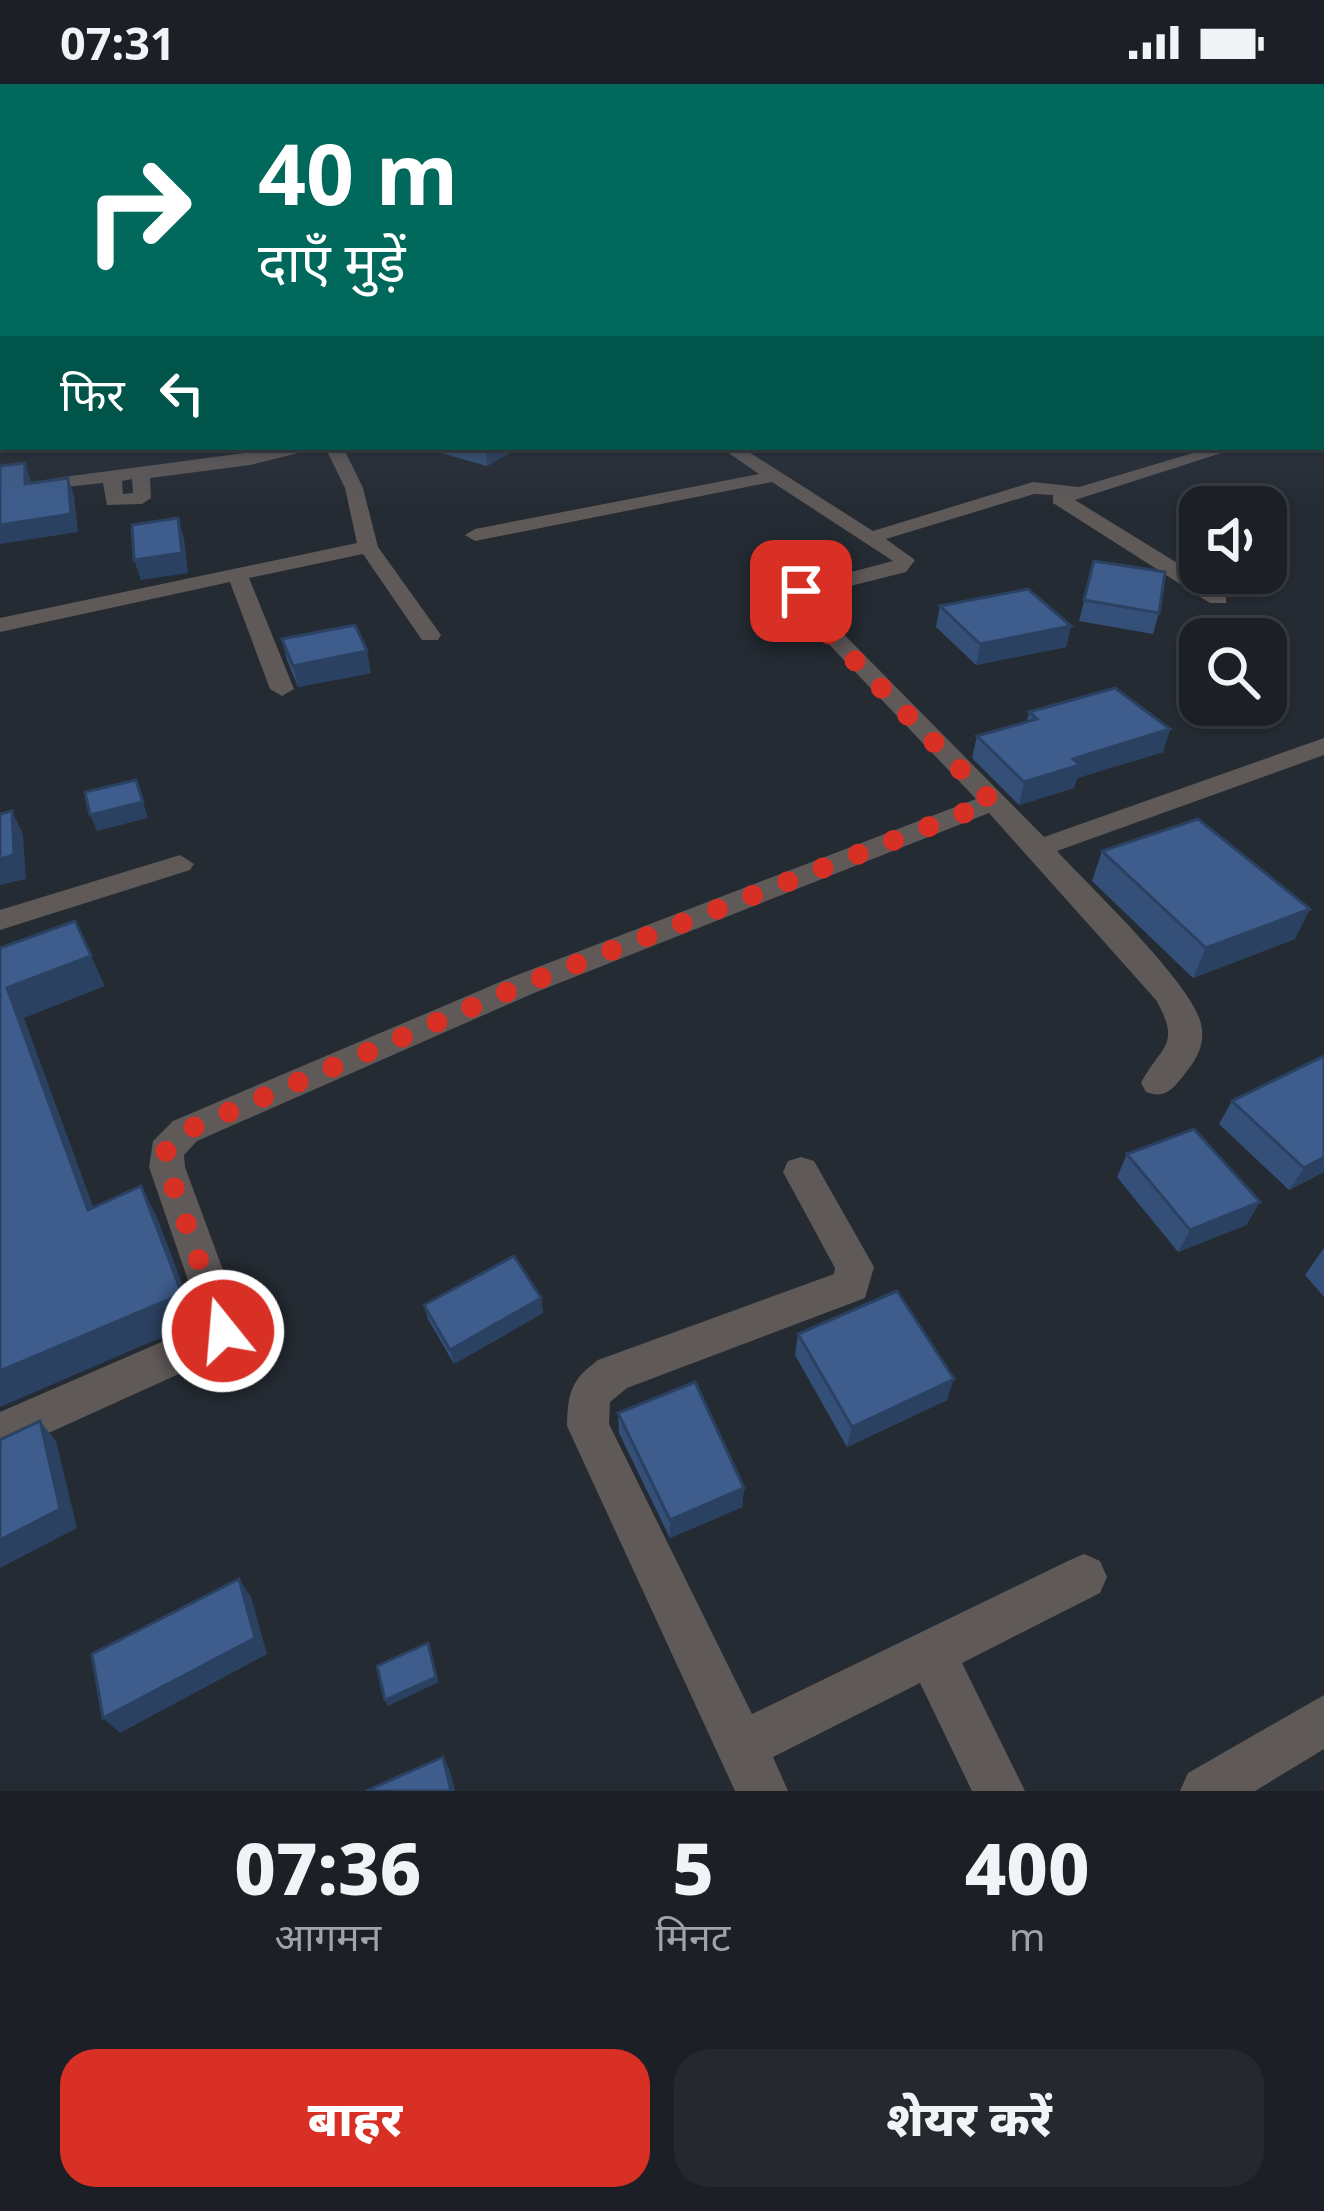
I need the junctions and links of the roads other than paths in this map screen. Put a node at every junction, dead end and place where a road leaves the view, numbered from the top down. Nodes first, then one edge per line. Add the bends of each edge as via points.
1 (301, 450) edge
2 (335, 450) edge
3 (733, 450) edge
4 (1220, 450) edge
5 (141, 471) junction
6 (112, 475) junction
7 (772, 477) junction
8 (56, 483) edge
9 (1076, 492) junction
10 (475, 535) dead end
11 (873, 537) junction
12 (368, 548) junction
13 (237, 573) junction
14 (1218, 598) dead end
15 (0, 625) edge
16 (430, 635) dead end
17 (282, 689) dead end
18 (1324, 746) edge
19 (992, 802) junction
20 (1039, 848) junction
21 (180, 864) dead end
22 (0, 920) edge
23 (1157, 1083) dead end
24 (801, 1172) dead end
25 (0, 1434) edge
26 (1084, 1577) dead end
27 (931, 1653) junction
28 (1324, 1720) edge
29 (741, 1746) junction
30 (762, 1791) edge
31 (999, 1791) edge
32 (1206, 1791) edge

1 - 5 street
2 - 12 street
3 - 7 street
4 - 9 street
5 - 6 street
5 - 6 street via 142,498 119,502
6 - 8 street
7 - 10 street
7 - 11 street
9 - 11 street via 1033,488
9 - 14 street via 1060,500
11 - 19 street via 904,560 899,568 795,597
12 - 13 street
12 - 16 street
13 - 15 street
13 - 17 street
18 - 20 street
19 - 20 street
19 - 25 street via 523,985 185,1131 166,1151 167,1167 224,1327 220,1336
20 - 23 street via 1177,1006 1185,1023 1183,1059
21 - 22 street
24 - 29 street via 856,1267 851,1286 613,1374 589,1392 586,1405 588,1426
26 - 27 street
27 - 29 street
27 - 31 street
28 - 32 street
29 - 30 street

